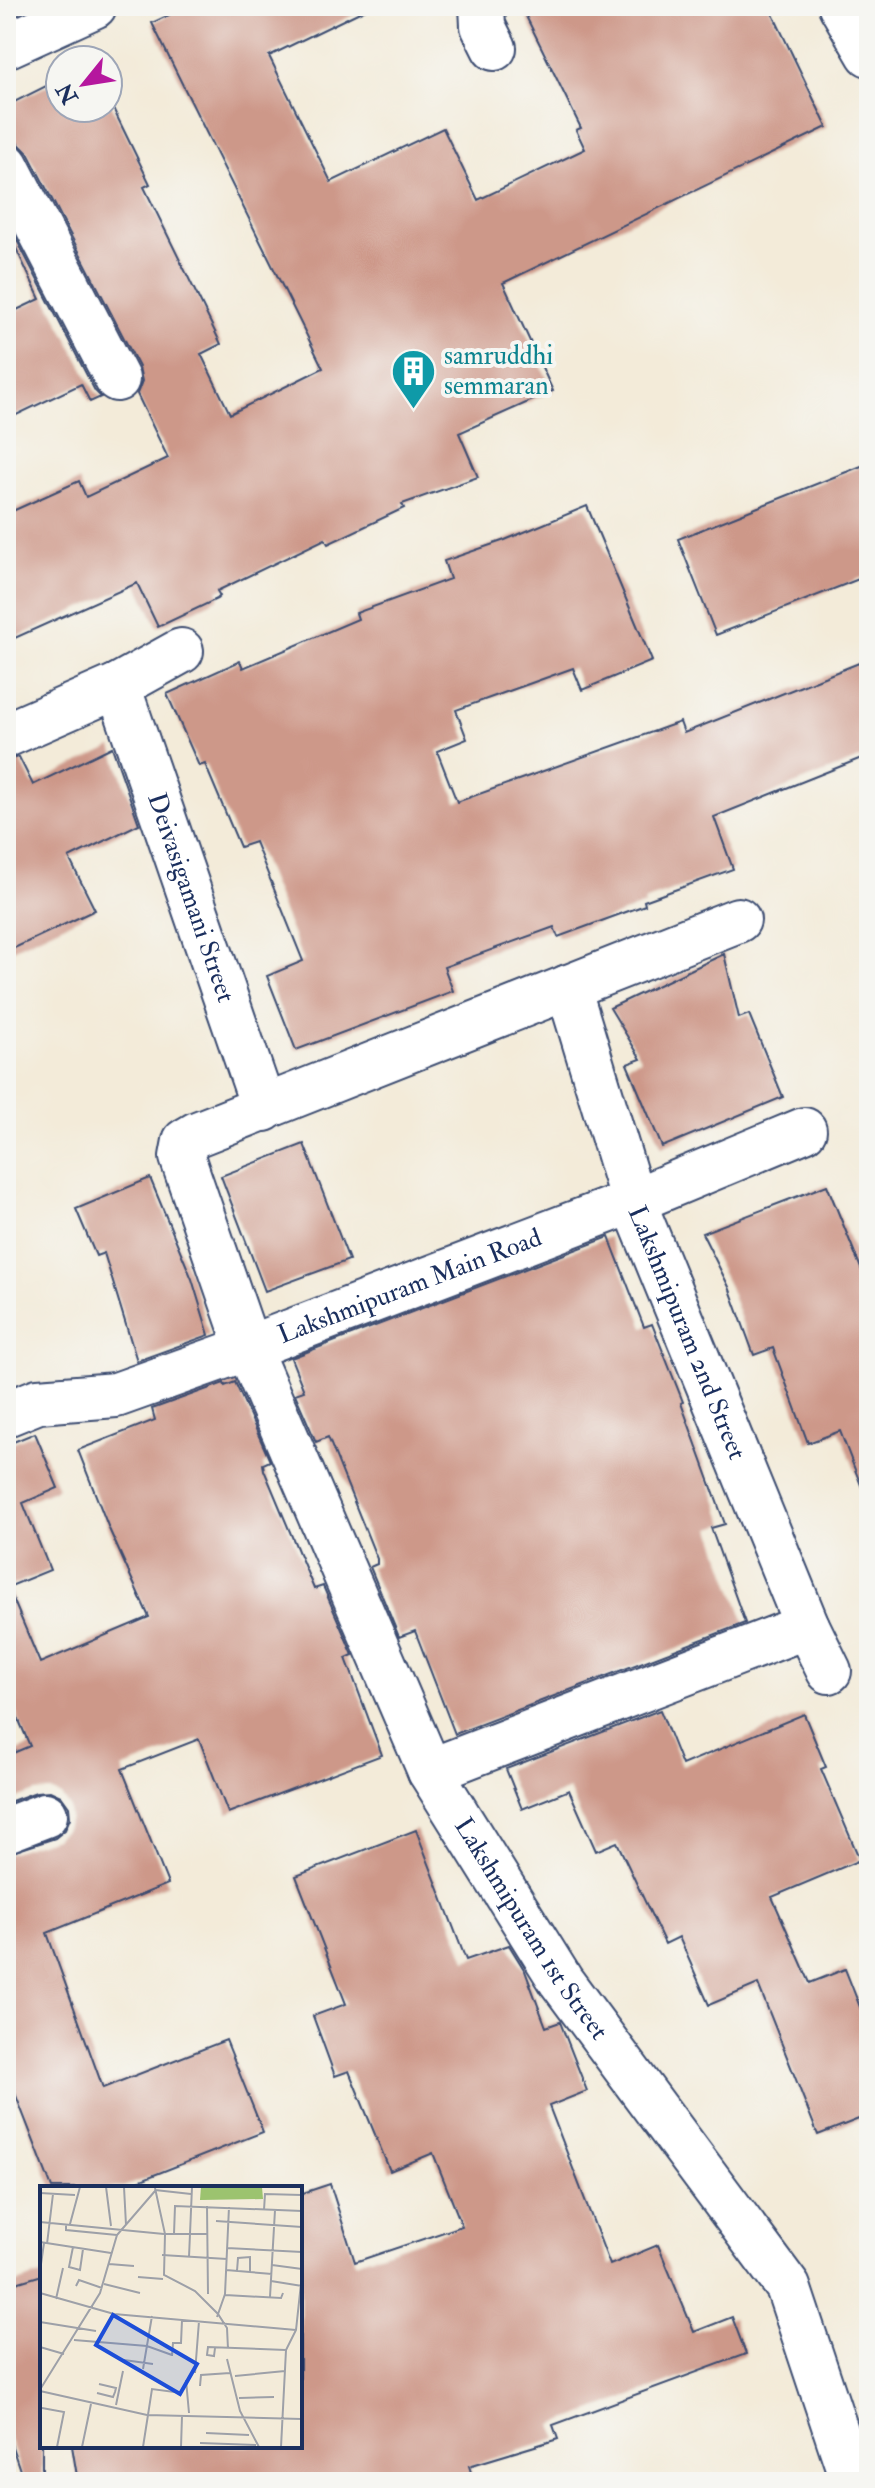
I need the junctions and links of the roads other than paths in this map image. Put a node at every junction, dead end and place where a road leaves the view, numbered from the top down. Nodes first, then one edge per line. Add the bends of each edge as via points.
1 (94, 6) edge
2 (482, 6) edge
3 (841, 6) edge
4 (6, 46) edge
5 (494, 48) dead end
6 (869, 54) edge
7 (6, 165) edge
8 (117, 379) dead end
9 (181, 651) dead end
10 (118, 686) junction
11 (6, 735) edge
12 (738, 920) dead end
13 (568, 987) junction
14 (264, 1109) junction
15 (804, 1130) dead end
16 (633, 1201) junction
17 (248, 1348) junction
18 (6, 1414) edge
19 (807, 1626) junction
20 (829, 1671) dead end
21 (430, 1771) junction
22 (853, 2482) edge

1 - 4 street
2 - 5 street via 483,26
3 - 6 street
7 - 8 street
9 - 10 street
10 - 11 street
10 - 14 street, Deivasigamani Street
12 - 13 street
13 - 14 street
13 - 16 street, Lakshmipuram 2nd Street
14 - 17 street, Lakshmipuram 1st Street via 185,1141 182,1157
15 - 16 street, Lakshmipuram Main Road
16 - 17 street, Lakshmipuram Main Road
16 - 19 street, Lakshmipuram 2nd Street
17 - 18 street, Lakshmipuram Main Road via 116,1395 38,1401
17 - 21 street, Lakshmipuram 1st Street
19 - 20 street, Lakshmipuram 2nd Street
19 - 21 street
21 - 22 street, Lakshmipuram 1st Street via 561,1981 788,2287

